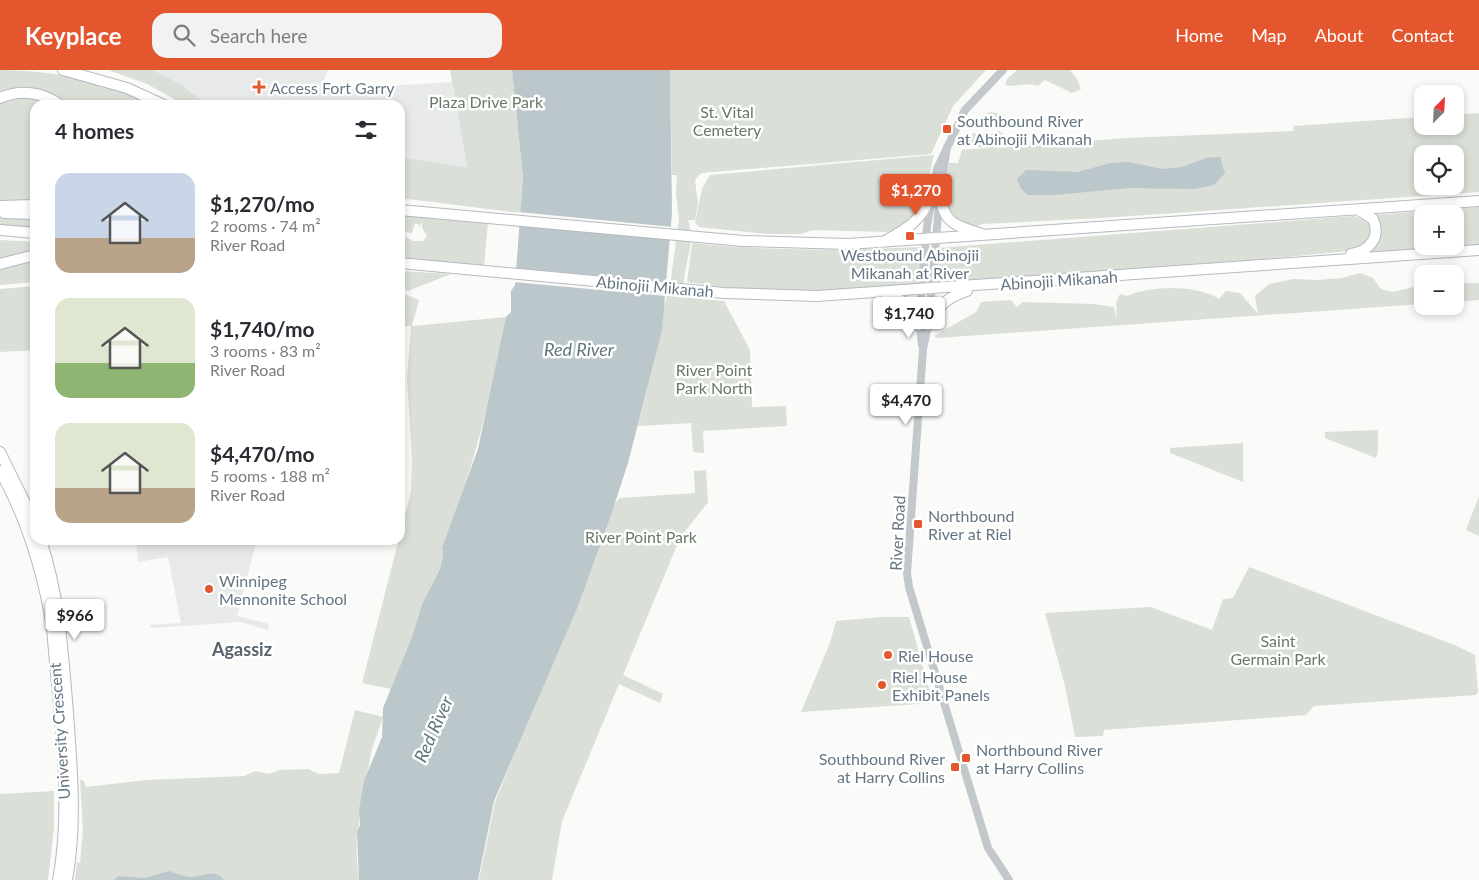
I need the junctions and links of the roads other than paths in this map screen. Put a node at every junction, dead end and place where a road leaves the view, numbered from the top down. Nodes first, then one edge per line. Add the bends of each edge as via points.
1 (63, 70) edge
2 (1003, 70) edge
3 (0, 98) edge
4 (51, 100) edge
5 (153, 100) edge
6 (935, 195) junction
7 (1479, 201) edge
8 (30, 205) edge
9 (0, 206) edge
10 (405, 207) edge
11 (405, 210) edge
12 (1355, 210) junction
13 (0, 212) edge
14 (30, 214) edge
15 (451, 215) junction
16 (0, 230) edge
17 (30, 233) edge
18 (991, 236) junction
19 (931, 240) junction
20 (882, 243) junction
21 (1479, 250) edge
22 (30, 256) edge
23 (405, 263) edge
24 (0, 264) edge
25 (1266, 265) junction
26 (984, 285) junction
27 (927, 289) junction
28 (866, 294) junction
29 (924, 325) junction
30 (0, 452) edge
31 (0, 471) edge
32 (30, 513) edge
33 (30, 538) edge
34 (33, 545) edge
35 (42, 545) edge
36 (58, 880) edge
37 (67, 880) edge
38 (1009, 880) edge

1 - 5 main road via 127,88
2 - 6 street, River Road via 965,110 947,148
3 - 4 main road via 30,93
6 - 18 main road via 950,222
6 - 19 street, River Road
6 - 20 main road via 924,214
7 - 12 main road
8 - 9 main road
10 - 15 main road
11 - 15 main road
12 - 18 main road
12 - 25 main road via 1370,215 1375,224 1374,239 1365,251
13 - 14 main road
15 - 20 main road via 728,240
16 - 17 main road
18 - 19 main road
19 - 20 main road
19 - 27 street, River Road
21 - 25 main road, Abinojii Mikanah
22 - 24 main road
23 - 28 main road, Abinojii Mikanah via 724,293 792,296
25 - 26 main road, Abinojii Mikanah
26 - 27 main road, Abinojii Mikanah
26 - 29 main road via 946,300
27 - 28 main road, Abinojii Mikanah
27 - 29 street, River Road
28 - 29 main road via 899,299 913,309
29 - 38 street, River Road via 908,558 909,587 988,848
30 - 32 main road
31 - 33 main road, University Crescent
34 - 36 main road, University Crescent via 52,627 64,801
35 - 37 main road, University Crescent via 55,590 64,648 73,805

